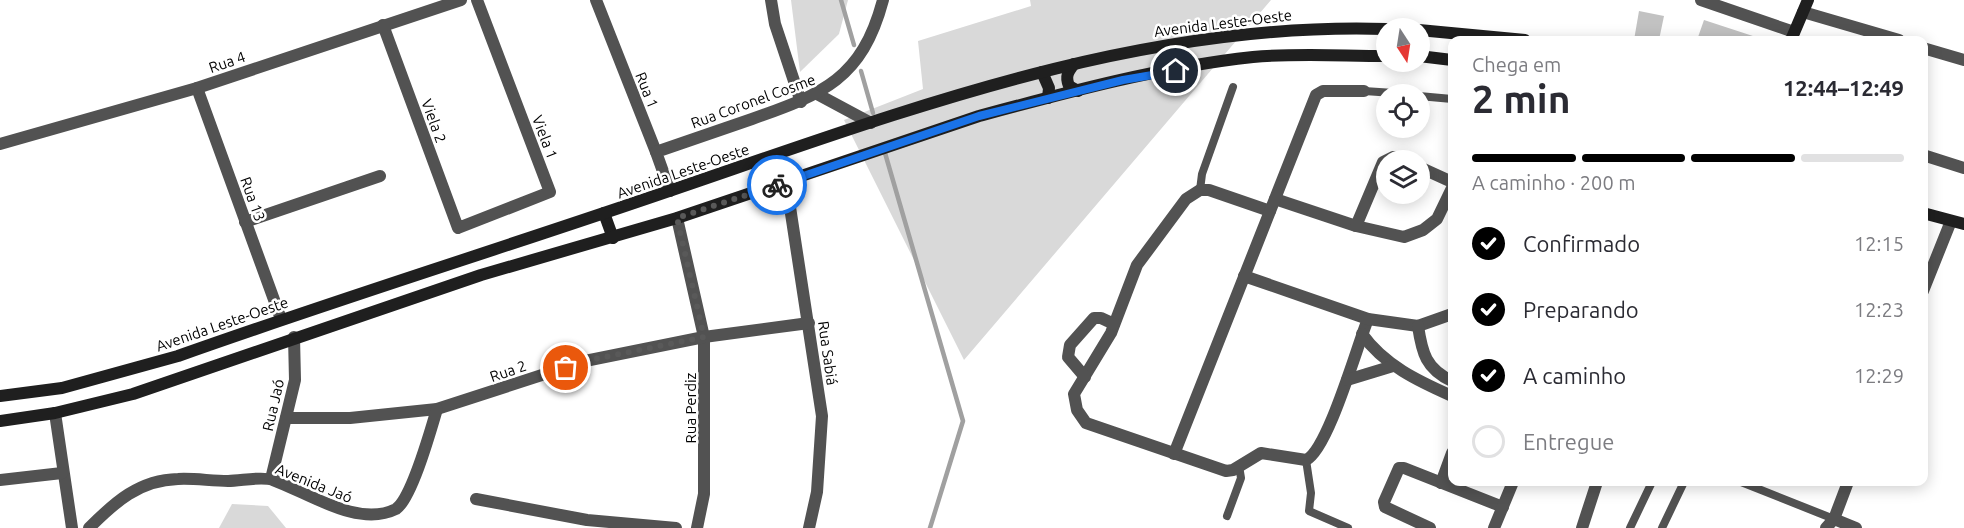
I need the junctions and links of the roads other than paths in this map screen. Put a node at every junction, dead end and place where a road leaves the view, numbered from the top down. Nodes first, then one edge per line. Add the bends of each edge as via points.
1 (461, 0) edge
2 (477, 0) edge
3 (596, 0) edge
4 (771, 0) edge
5 (884, 0) edge
6 (1701, 0) edge
7 (1808, 0) edge
8 (1803, 12) junction
9 (383, 25) junction
10 (1376, 29) edge
11 (1430, 31) edge
12 (1483, 36) edge
13 (1792, 36) edge
14 (1885, 36) edge
15 (1928, 49) edge
16 (1376, 56) edge
17 (1430, 57) edge
18 (1448, 60) edge
19 (1964, 60) edge
20 (1074, 64) junction
21 (1042, 72) junction
22 (1233, 87) dead end
23 (197, 88) junction
24 (1078, 91) junction
25 (1364, 92) joint
26 (1376, 93) edge
27 (817, 94) junction
28 (1430, 97) edge
29 (1048, 98) junction
30 (1448, 99) edge
31 (801, 102) junction
32 (871, 123) junction
33 (0, 144) edge
34 (656, 152) junction
35 (1928, 157) edge
36 (1964, 168) edge
37 (1430, 172) edge
38 (380, 176) dead end
39 (1376, 179) edge
40 (1448, 180) edge
41 (784, 182) junction
42 (1200, 190) junction
43 (670, 191) junction
44 (1448, 196) edge
45 (1275, 199) junction
46 (1270, 211) junction
47 (604, 213) junction
48 (1928, 214) edge
49 (677, 218) junction
50 (1951, 221) junction
51 (245, 222) junction
52 (1964, 224) edge
53 (1356, 226) junction
54 (458, 228) joint
55 (613, 238) junction
56 (1244, 276) junction
57 (1928, 278) edge
58 (1448, 315) edge
59 (281, 319) junction
60 (1368, 319) junction
61 (809, 324) junction
62 (1114, 324) junction
63 (1418, 326) junction
64 (1362, 334) junction
65 (294, 337) junction
66 (704, 337) junction
67 (1393, 366) junction
68 (1085, 377) junction
69 (1448, 379) edge
70 (1347, 380) junction
71 (1448, 394) edge
72 (0, 396) edge
73 (437, 408) junction
74 (56, 413) junction
75 (286, 418) junction
76 (0, 421) edge
77 (1174, 454) junction
78 (1306, 460) junction
79 (1448, 464) edge
80 (1239, 466) junction
81 (62, 473) junction
82 (271, 479) junction
83 (0, 480) edge
84 (1441, 483) junction
85 (1448, 486) edge
86 (1449, 486) edge
87 (1511, 486) edge
88 (1594, 486) edge
89 (1650, 486) edge
90 (1682, 486) edge
91 (1751, 486) edge
92 (1846, 486) edge
93 (477, 499) dead end
94 (1503, 507) junction
95 (1227, 516) dead end
96 (379, 523) edge
97 (1830, 523) edge
98 (72, 528) edge
99 (89, 528) edge
100 (676, 528) edge
101 (697, 528) edge
102 (809, 528) edge
103 (1348, 528) edge
104 (1430, 528) edge
105 (1494, 528) edge
106 (1582, 528) edge
107 (1630, 528) edge
108 (1662, 528) edge
109 (1856, 528) edge

1 - 9 street, Rua 4
2 - 54 street, Viela 1 via 550,192
3 - 34 street, Rua 1
4 - 31 street
5 - 27 street, Rua Coronel Cosme via 865,48 827,89
6 - 13 street
7 - 8 main road
8 - 13 main road
8 - 14 street
9 - 23 street, Rua 4
9 - 54 street, Viela 2
10 - 20 main road, Avenida Leste-Oeste via 1322,27 1218,37 1147,47
11 - 12 main road
15 - 19 street
16 - 24 main road via 1254,57
17 - 18 main road
20 - 21 main road, Avenida Leste-Oeste
20 - 24 main road via 1066,80
21 - 29 main road via 1049,88
21 - 32 main road, Avenida Leste-Oeste
22 - 42 lane
23 - 33 street, Rua 4
23 - 51 street, Rua 13
24 - 29 main road
25 - 26 lane
25 - 45 street via 1323,91 1316,95
27 - 31 street, Rua Coronel Cosme
27 - 32 street
28 - 30 lane
29 - 41 main road via 979,116
31 - 34 street, Rua Coronel Cosme
32 - 43 main road, Avenida Leste-Oeste
34 - 43 street, Rua 1
35 - 36 street
37 - 40 street
38 - 51 street
39 - 53 street
41 - 49 main road
41 - 61 street, Rua Sabiá
42 - 46 street
42 - 62 street via 1186,200 1137,265
43 - 47 main road, Avenida Leste-Oeste
44 - 53 street via 1437,219 1411,235 1396,237
45 - 46 street
45 - 53 street
46 - 56 street
47 - 55 main road
47 - 59 main road, Avenida Leste-Oeste
48 - 50 main road
49 - 55 main road
49 - 66 street, Rua Perdiz
50 - 52 main road
50 - 57 street
51 - 59 street, Rua 13
55 - 65 main road via 481,275
56 - 60 street
56 - 77 street
58 - 63 street
59 - 72 main road, Avenida Leste-Oeste via 178,356 62,388
60 - 63 street
60 - 64 street
61 - 66 street, Rua 2
61 - 102 street, Rua Sabiá via 822,416 817,492
62 - 68 street
62 - 68 street via 1094,318 1070,345 1068,357
63 - 69 street via 1425,360
64 - 67 street via 1375,352
64 - 70 street
65 - 74 main road via 133,394
65 - 75 street, Rua Jaó via 295,380
66 - 73 street, Rua 2 via 585,361
66 - 101 street, Rua Perdiz via 704,495
67 - 70 street
67 - 71 street
68 - 77 street via 1074,394 1077,410 1086,423
70 - 78 street via 1317,452
73 - 75 street, Rua 2 via 351,418
73 - 96 street, Avenida Jaó via 427,446 405,498
74 - 76 main road
74 - 81 street
75 - 82 street, Rua Jaó
77 - 80 street via 1226,471
78 - 80 street via 1261,453
78 - 103 lane via 1311,493 1309,511
79 - 84 street
80 - 95 lane via 1241,478
81 - 83 street
81 - 98 street
82 - 96 street, Avenida Jaó via 348,514
82 - 99 street, Avenida Jaó via 178,479 139,486
84 - 85 street
84 - 104 street via 1400,468 1384,502 1387,510
86 - 94 street
87 - 94 street
88 - 106 street
89 - 107 lane
90 - 108 lane
91 - 97 lane
92 - 97 street
93 - 100 street via 587,520
94 - 105 street
97 - 109 street

